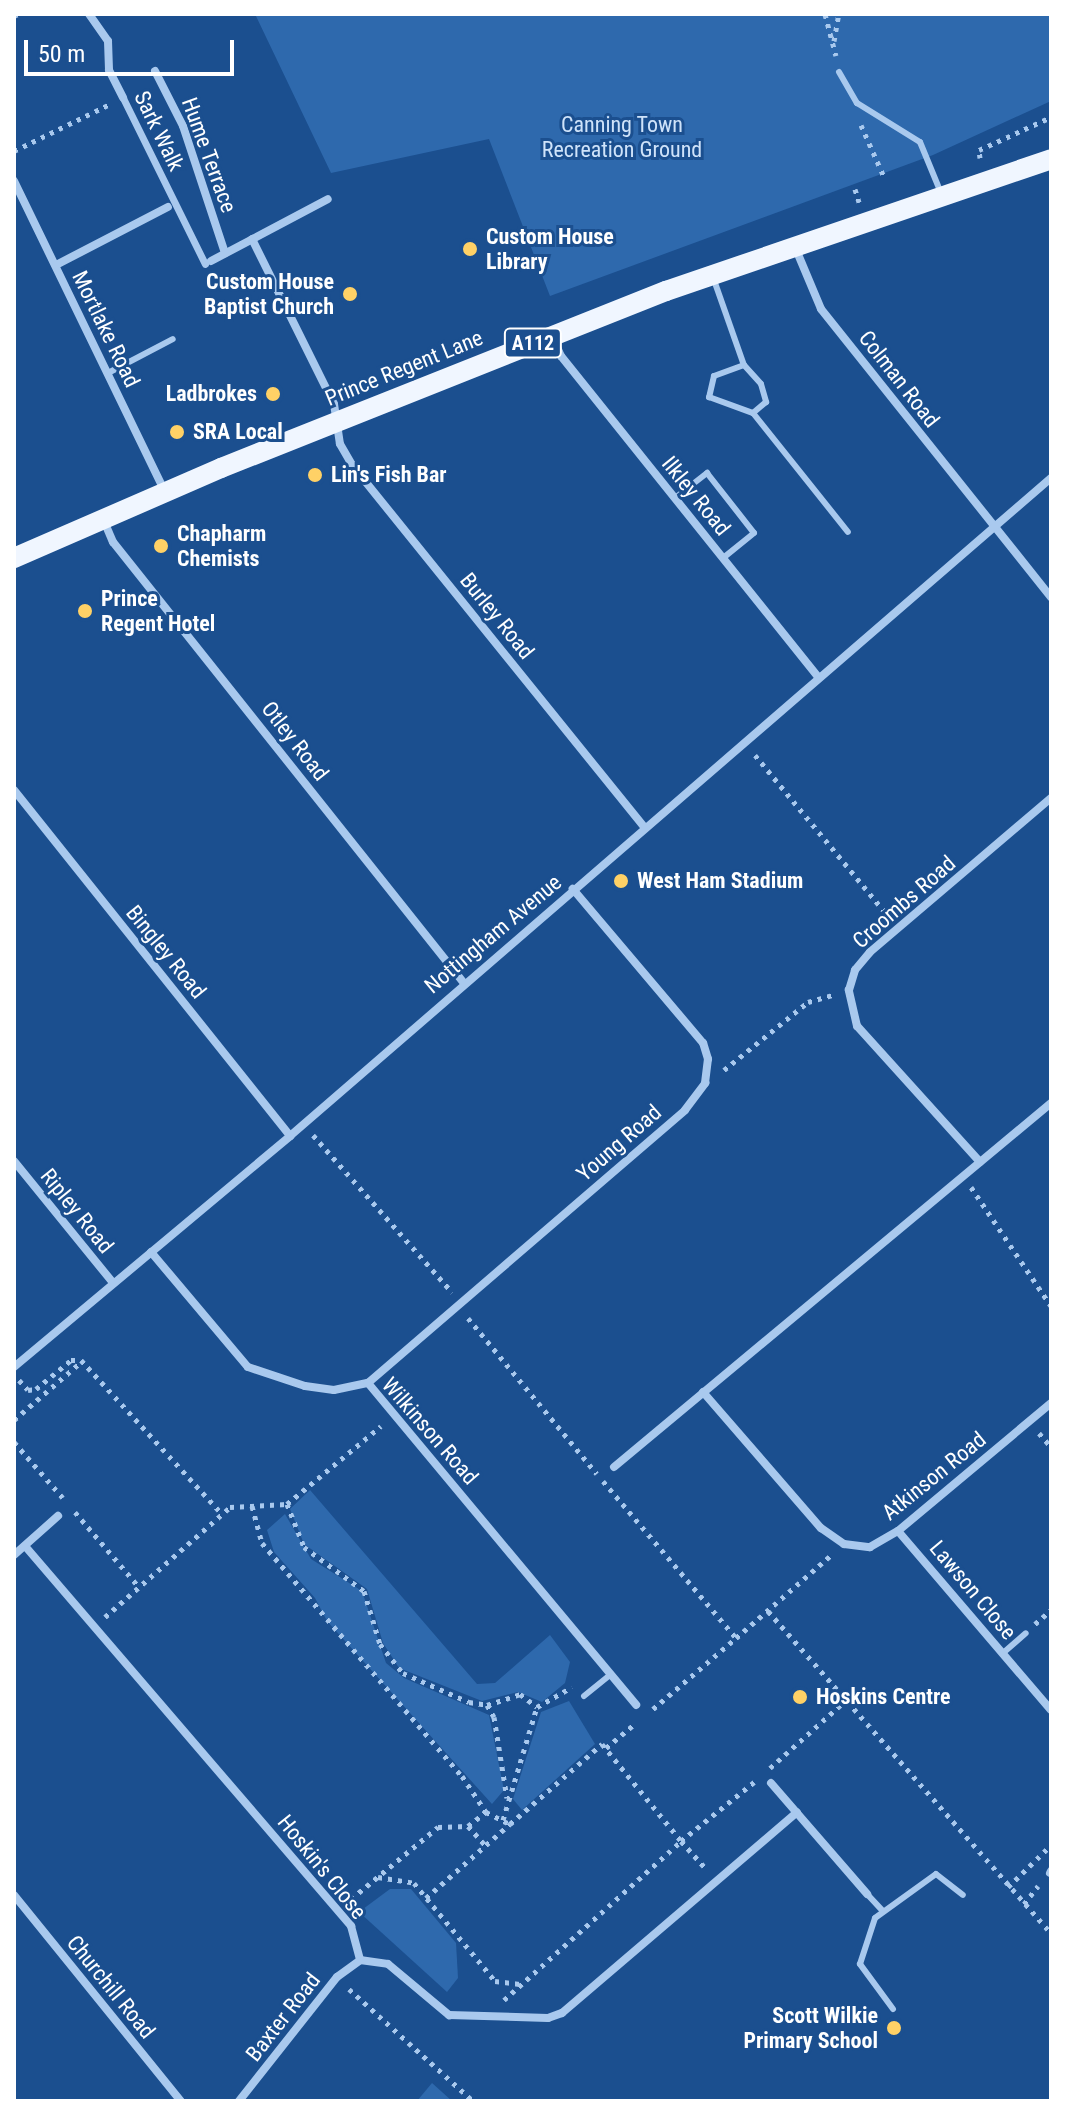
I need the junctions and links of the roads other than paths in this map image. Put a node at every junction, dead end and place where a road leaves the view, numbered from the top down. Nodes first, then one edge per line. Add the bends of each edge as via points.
1 (89, 14) edge
2 (155, 71) dead end
3 (839, 72) dead end
4 (123, 98) joint
5 (1050, 163) edge
6 (14, 181) edge
7 (943, 196) junction
8 (328, 199) dead end
9 (168, 207) dead end
10 (252, 239) junction
11 (795, 246) junction
12 (225, 253) junction
13 (208, 262) joint
14 (56, 265) junction
15 (712, 274) junction
16 (552, 335) junction
17 (173, 339) dead end
18 (744, 365) junction
19 (108, 373) junction
20 (753, 413) junction
21 (337, 421) junction
22 (1051, 478) edge
23 (165, 493) junction
24 (675, 498) junction
25 (103, 520) junction
26 (992, 524) junction
27 (848, 532) dead end
28 (15, 553) edge
29 (723, 558) junction
30 (1051, 597) edge
31 (817, 676) junction
32 (14, 790) edge
33 (1051, 798) edge
34 (643, 826) junction
35 (573, 889) junction
36 (463, 982) junction
37 (1051, 1103) edge
38 (290, 1136) junction
39 (14, 1161) edge
40 (980, 1162) junction
41 (151, 1252) junction
42 (113, 1283) junction
43 (14, 1367) edge
44 (368, 1383) junction
45 (703, 1392) junction
46 (1051, 1403) edge
47 (614, 1467) dead end
48 (58, 1516) dead end
49 (898, 1531) junction
50 (25, 1546) junction
51 (14, 1555) edge
52 (1026, 1633) dead end
53 (1003, 1653) junction
54 (610, 1675) junction
55 (581, 1698) road end
56 (636, 1705) dead end
57 (1051, 1710) edge
58 (771, 1783) dead end
59 (797, 1812) junction
60 (867, 1894) joint
61 (14, 1895) edge
62 (963, 1895) dead end
63 (882, 1910) junction
64 (360, 1960) junction
65 (893, 2009) dead end
66 (181, 2101) edge
67 (239, 2101) edge

1 - 4 street, Sark Walk via 108,41 109,70
2 - 12 street, Hume Terrace via 183,126
3 - 7 lane via 857,103 920,142
4 - 13 street, Sark Walk
5 - 7 main road, Prince Regent Lane / A112
6 - 14 street, Mortlake Road
7 - 11 main road, Prince Regent Lane / A112
8 - 10 street
9 - 14 street, Sark Walk
10 - 12 street
10 - 21 street, Burley Road via 334,404
11 - 15 main road, Prince Regent Lane / A112
11 - 26 street, Colman Road via 821,309
12 - 13 street
14 - 19 street, Mortlake Road
15 - 16 main road, Prince Regent Lane / A112
15 - 18 lane
16 - 21 main road, Prince Regent Lane / A112
16 - 24 street, Ilkley Road via 561,356
17 - 19 lane
18 - 20 lane via 761,384 766,402
18 - 20 lane via 714,376 709,397
19 - 23 street, Mortlake Road
20 - 27 lane
21 - 23 main road, Prince Regent Lane / A112
21 - 34 street, Burley Road via 340,444 352,465
22 - 26 street
23 - 25 main road, Prince Regent Lane / A112
24 - 29 street, Ilkley Road
24 - 29 lane via 707,473 754,533
25 - 28 main road, Prince Regent Lane / A112
25 - 36 street, Otley Road via 113,542
26 - 30 street, Colman Road
26 - 31 street, Nottingham Avenue
29 - 31 street, Ilkley Road
31 - 34 street, Nottingham Avenue
32 - 38 street, Bingley Road
33 - 40 street, Croombs Road via 898,928 855,970 849,990 857,1026
34 - 35 street, Nottingham Avenue
35 - 36 street, Nottingham Avenue
35 - 44 street, Young Road via 703,1043 708,1059 705,1083 685,1110
36 - 38 street, Nottingham Avenue
37 - 40 street
38 - 41 street, Nottingham Avenue
39 - 42 street, Ripley Road
40 - 45 street
41 - 42 street, Nottingham Avenue
41 - 44 street, Wilkinson Road via 248,1367 334,1390
42 - 43 street, Nottingham Avenue
44 - 54 street, Wilkinson Road
45 - 47 street
45 - 49 street, Atkinson Road via 821,1528 844,1544 870,1547
46 - 49 street, Atkinson Road
48 - 50 street
49 - 53 street, Lawson Close
50 - 51 street
50 - 64 street, Hoskin's Close via 351,1926
52 - 53 lane
53 - 57 street, Lawson Close
54 - 55 lane
54 - 56 street, Wilkinson Road
58 - 59 street
59 - 60 street
59 - 64 street via 562,2013 533,2021 449,2015 388,1964
60 - 63 lane
61 - 66 street, Churchill Road
62 - 63 lane via 936,1874
63 - 65 lane via 864,1940 860,1964
64 - 67 street, Baxter Road via 337,1977

